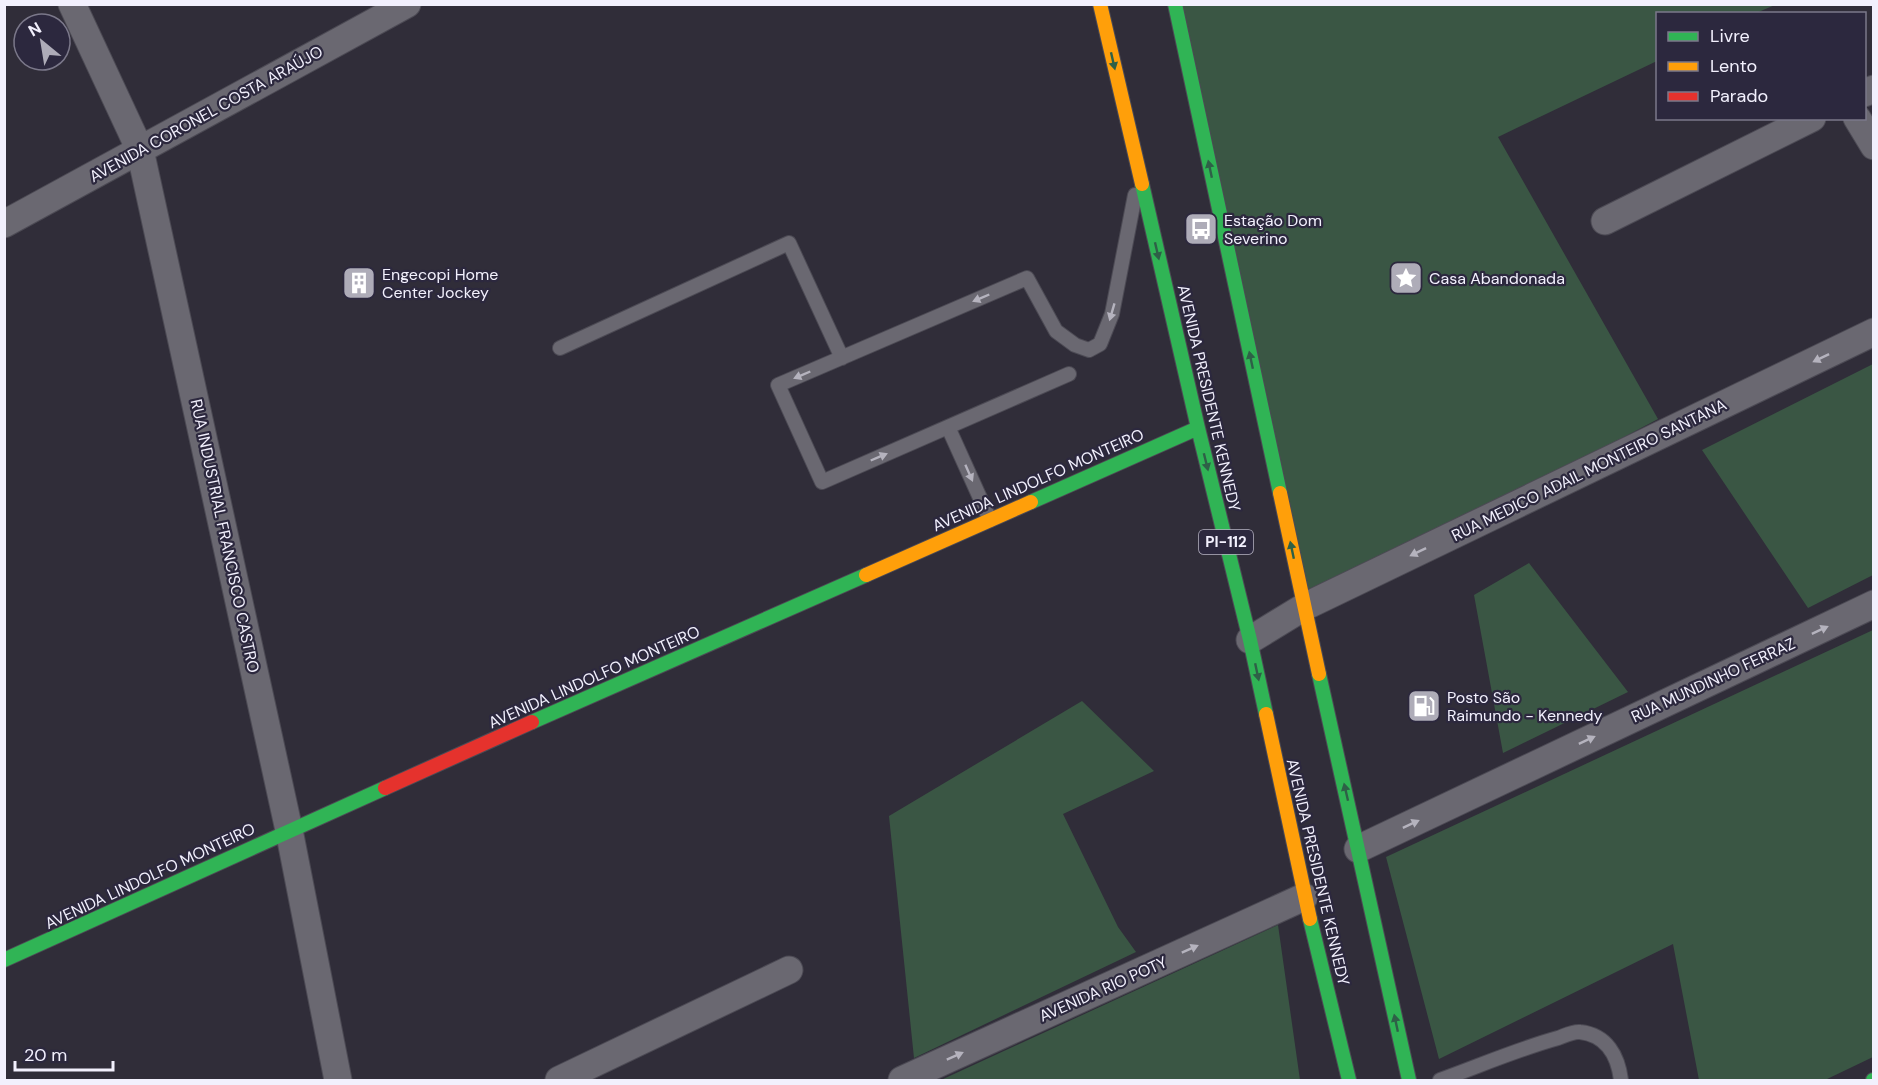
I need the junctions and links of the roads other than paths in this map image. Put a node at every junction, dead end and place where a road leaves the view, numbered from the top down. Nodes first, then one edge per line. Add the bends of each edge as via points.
1 (72, 4) edge
2 (407, 4) edge
3 (1100, 4) edge
4 (1175, 4) edge
5 (1808, 120) edge
6 (1858, 120) edge
7 (1874, 146) edge
8 (140, 150) junction
9 (1139, 172) junction
10 (1605, 221) dead end
11 (4, 224) edge
12 (1874, 332) edge
13 (560, 348) dead end
14 (842, 358) junction
15 (1069, 374) dead end
16 (948, 427) junction
17 (1198, 428) junction
18 (990, 520) junction
19 (1874, 604) edge
20 (1304, 607) junction
21 (1250, 640) junction
22 (289, 830) junction
23 (1358, 849) junction
24 (1304, 897) junction
25 (4, 960) edge
26 (789, 970) dead end
27 (338, 1080) edge
28 (559, 1080) edge
29 (902, 1080) edge
30 (1349, 1080) edge
31 (1409, 1080) edge
32 (1440, 1080) edge
33 (1621, 1080) edge

1 - 8 street, RUA INDUSTRIAL FRANCISCO CASTRO
2 - 8 street, AVENIDA CORONEL COSTA ARAÚJO
3 -> 9 main road, AVENIDA PRESIDENTE KENNEDY / PI-112
20 -> 4 main road
5 - 10 street
6 - 7 street
8 - 11 street, AVENIDA CORONEL COSTA ARAÚJO
8 - 22 street, RUA INDUSTRIAL FRANCISCO CASTRO
9 -> 14 lane via 1113,314 1100,344 1089,350 1056,331 1027,278
9 -> 17 main road, AVENIDA PRESIDENTE KENNEDY / PI-112
12 -> 20 street, RUA MEDICO ADAIL MONTEIRO SANTANA
13 - 14 lane via 789,243
14 -> 16 lane via 778,385 822,482
15 - 16 lane
16 -> 18 lane
17 - 18 main road, AVENIDA LINDOLFO MONTEIRO
17 -> 21 main road, AVENIDA PRESIDENTE KENNEDY / PI-112
18 - 22 main road, AVENIDA LINDOLFO MONTEIRO
23 -> 19 street, RUA MUNDINHO FERRAZ
20 - 21 street, RUA MEDICO ADAIL MONTEIRO SANTANA
23 -> 20 main road
21 -> 24 main road, AVENIDA PRESIDENTE KENNEDY / PI-112
22 - 25 main road, AVENIDA LINDOLFO MONTEIRO
22 - 27 street, RUA INDUSTRIAL FRANCISCO CASTRO
31 -> 23 main road
29 -> 24 street, AVENIDA RIO POTY
24 - 30 main road, AVENIDA PRESIDENTE KENNEDY / PI-112
26 - 28 street
32 - 33 lane via 1579,1032 1596,1037 1613,1050

